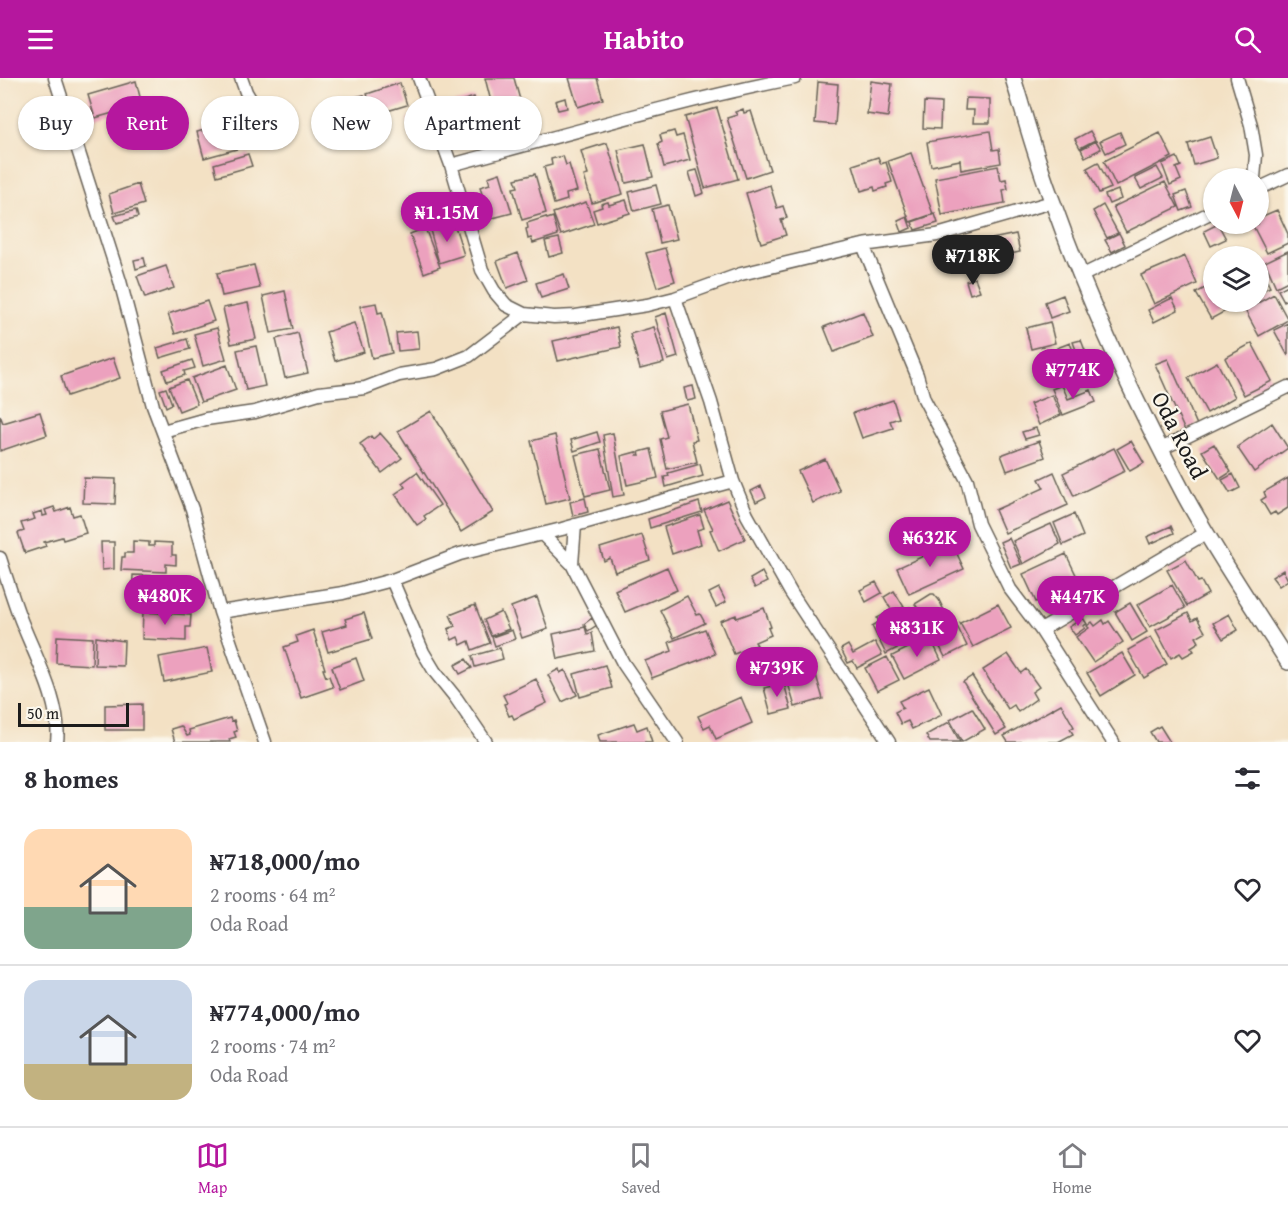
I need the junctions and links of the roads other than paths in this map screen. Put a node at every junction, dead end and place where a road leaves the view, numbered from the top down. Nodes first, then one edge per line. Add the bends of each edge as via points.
1 (55, 78) edge
2 (241, 78) edge
3 (418, 78) edge
4 (795, 78) edge
5 (1013, 78) edge
6 (1237, 78) edge
7 (248, 96) edge
8 (451, 165) junction
9 (1255, 168) edge
10 (1288, 175) edge
11 (1269, 184) edge
12 (1052, 202) junction
13 (1203, 215) edge
14 (863, 245) junction
15 (1081, 276) junction
16 (675, 298) junction
17 (525, 314) junction
18 (1288, 387) edge
19 (163, 431) junction
20 (1161, 449) junction
21 (734, 481) junction
22 (575, 525) junction
23 (1206, 533) junction
24 (542, 534) junction
25 (0, 558) edge
26 (572, 564) junction
27 (392, 580) junction
28 (220, 612) junction
29 (1041, 630) junction
30 (1288, 662) edge
31 (57, 742) edge
32 (265, 742) edge
33 (486, 742) edge
34 (677, 742) edge
35 (889, 742) edge
36 (1113, 742) edge

1 - 19 street via 120,280
2 - 7 street
3 - 8 street
4 - 8 street
5 - 12 street, Oda Road
6 - 9 street via 1251,125
8 - 17 street via 482,270 506,304
10 - 11 street
12 - 14 street via 937,235
12 - 15 street, Oda Road
13 - 15 street
14 - 16 street via 741,274
14 - 29 street via 924,399 967,480 978,524 1010,589
15 - 20 street, Oda Road
16 - 17 street via 576,316
16 - 21 street
17 - 19 street via 469,356 436,369
18 - 20 street
19 - 28 street via 192,509
20 - 23 street, Oda Road
21 - 22 street
21 - 35 street via 747,515 791,593
22 - 24 street
22 - 26 street
23 - 29 street
23 - 30 street, Oda Road
24 - 26 street
24 - 27 street via 460,554
25 - 31 street via 52,699
26 - 34 street via 623,663
27 - 28 street via 343,593
27 - 33 street via 423,652
28 - 32 street
29 - 36 street

